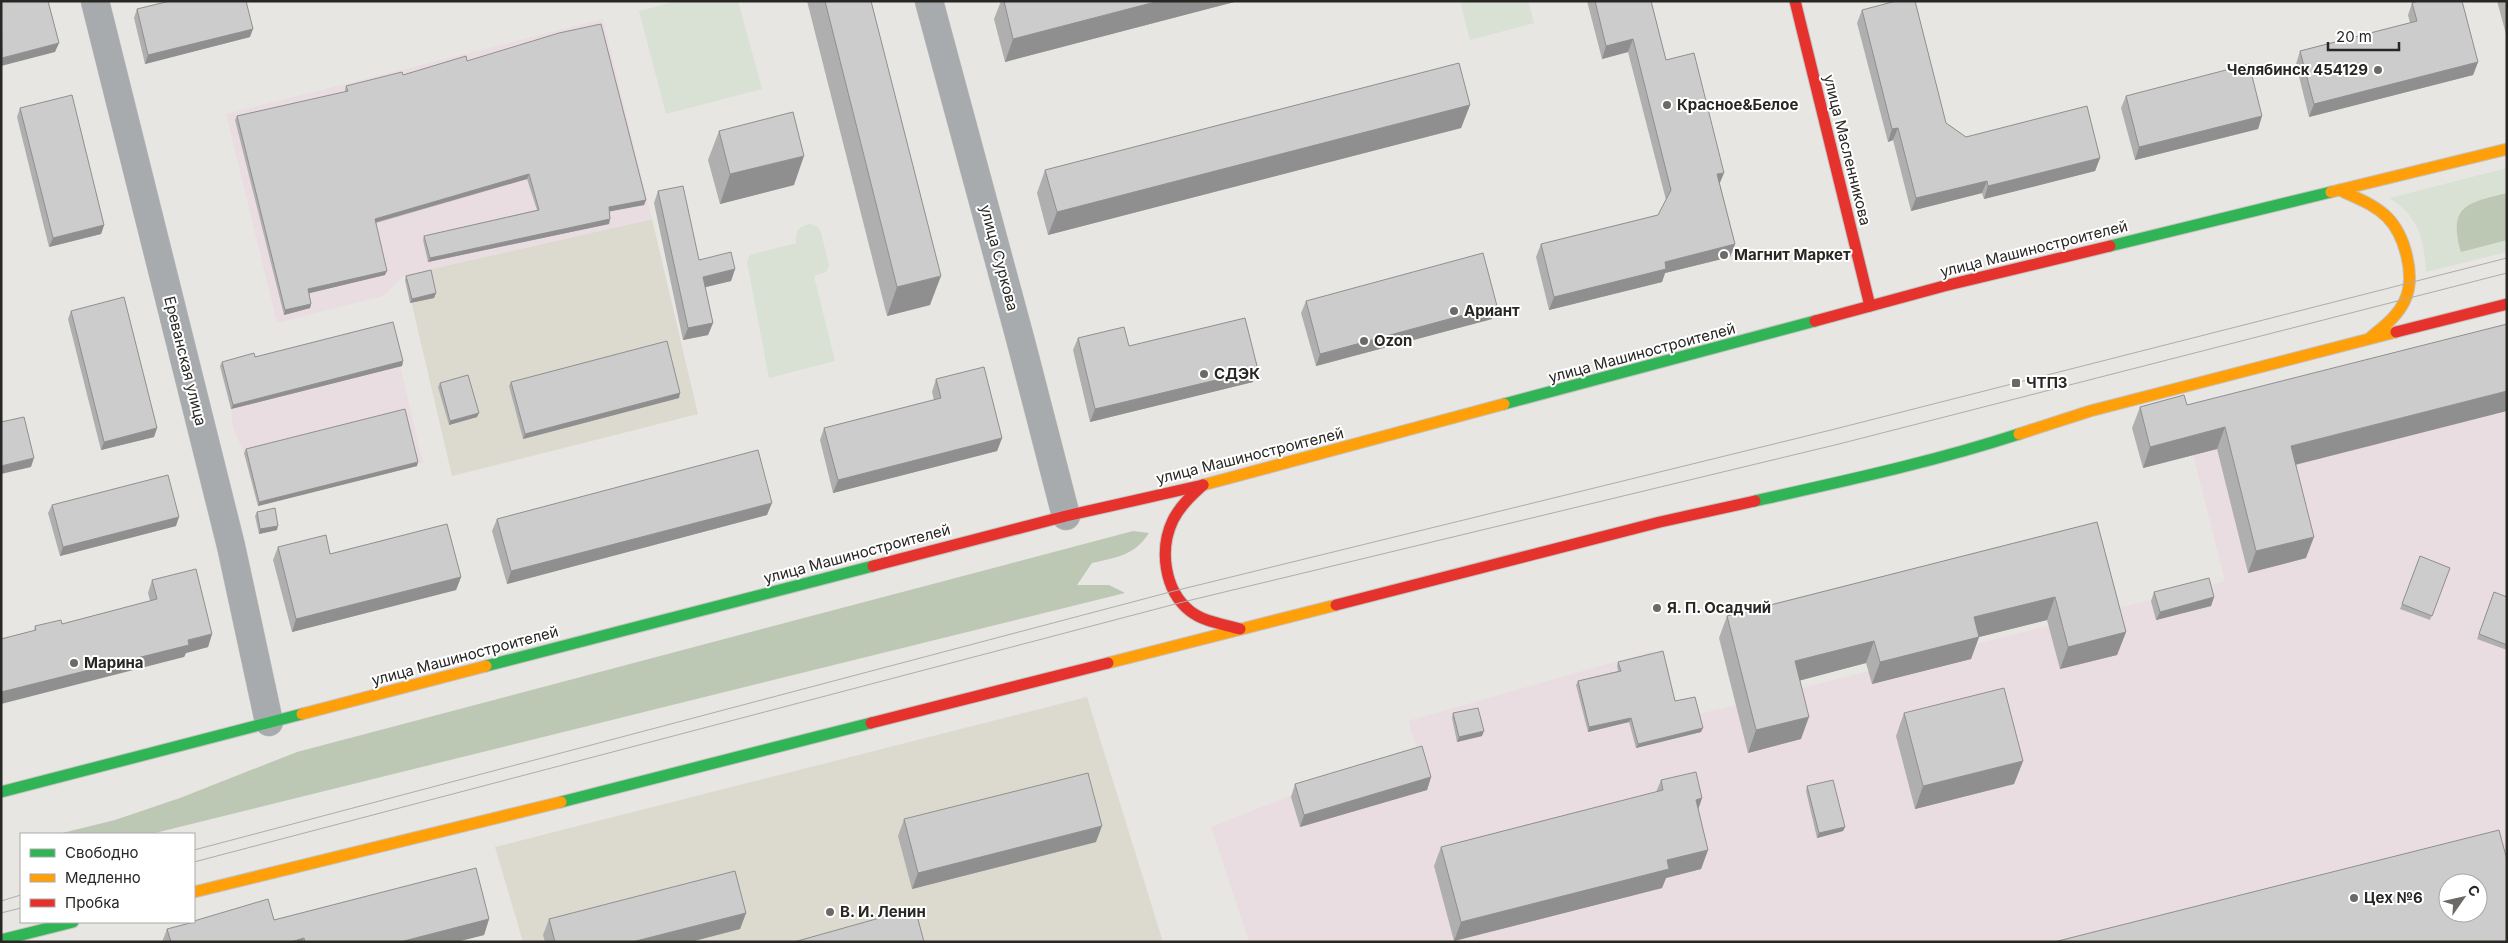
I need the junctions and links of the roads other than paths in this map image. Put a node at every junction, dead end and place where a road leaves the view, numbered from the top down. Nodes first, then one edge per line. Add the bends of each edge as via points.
1 (95, 1) edge
2 (929, 1) edge
3 (1794, 1) edge
4 (2507, 149) edge
5 (2340, 190) junction
6 (2507, 304) edge
7 (1870, 306) junction
8 (2370, 338) junction
9 (1203, 485) junction
10 (1066, 516) junction
11 (1241, 629) junction
12 (269, 722) junction
13 (1, 792) edge
14 (195, 892) edge
15 (70, 923) edge
16 (1, 940) edge

1 - 12 street, Ереванская улица via 230,546
2 - 10 street, улица Суркова
3 - 7 main road, улица Масленникова
4 - 5 main road, улица Машиностроителей
5 - 7 main road, улица Машиностроителей
5 - 8 main road via 2373,207 2392,222 2408,264 2406,299 2392,320
6 - 8 main road
7 - 9 main road, улица Машиностроителей
8 - 11 main road via 2090,411 1972,448 1848,480 1660,522
9 - 10 main road, улица Машиностроителей
9 - 11 main road via 1183,504 1170,526 1164,550 1167,572 1174,591 1201,618
10 - 12 main road, улица Машиностроителей
11 - 14 main road via 476,824
12 - 13 main road, улица Машиностроителей
15 - 16 main road

